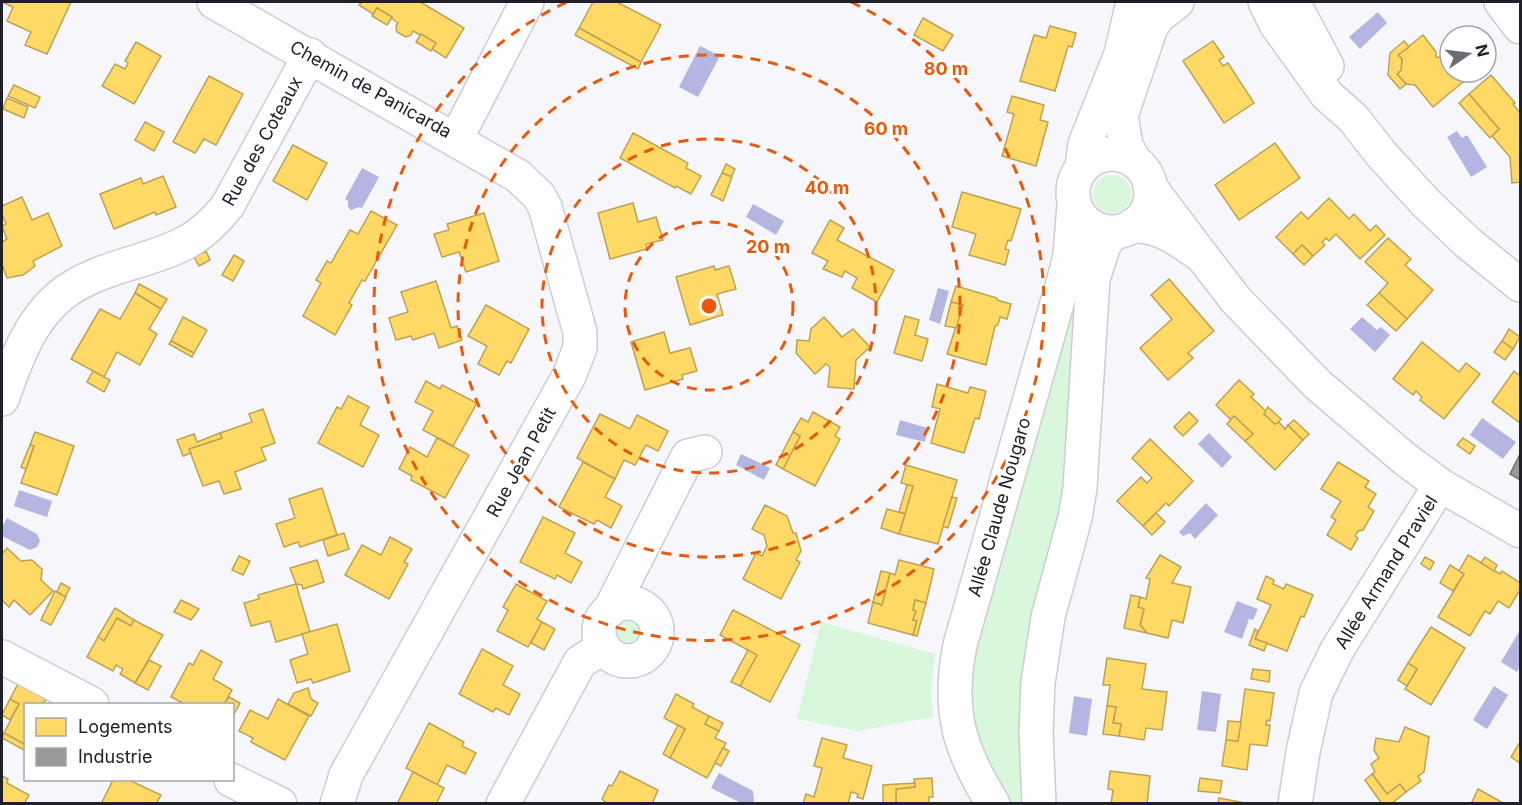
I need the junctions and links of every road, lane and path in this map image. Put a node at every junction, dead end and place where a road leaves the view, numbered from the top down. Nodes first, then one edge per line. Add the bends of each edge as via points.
1 (214, 2) edge
2 (527, 2) edge
3 (1133, 2) edge
4 (1177, 2) edge
5 (1264, 2) edge
6 (1293, 2) edge
7 (1501, 2) edge
8 (1521, 27) edge
9 (310, 55) junction
10 (1353, 118) junction
11 (456, 139) junction
12 (1082, 167) junction
13 (1142, 174) junction
14 (1074, 205) junction
15 (1123, 229) junction
16 (1202, 256) junction
17 (1521, 285) edge
18 (2, 399) edge
19 (705, 452) dead end
20 (1440, 485) junction
21 (1521, 531) edge
22 (610, 610) junction
23 (604, 647) junction
24 (2, 657) edge
25 (88, 703) edge
26 (230, 788) edge
27 (280, 804) edge
28 (337, 804) edge
29 (503, 804) edge
30 (993, 804) edge
31 (1039, 804) edge
32 (1295, 804) edge

1 - 9 street, Chemin de Panicarda
2 - 11 street, Chemin de Panicarda
3 - 12 street via 1120,54 1085,144
4 - 13 street, Allée Armand Praviel via 1151,27 1120,116 1126,145
5 - 10 street via 1327,95
6 - 10 street
7 - 8 street
9 - 11 street, Chemin de Panicarda
9 - 18 street, Rue des Coteaux via 219,217 178,247 97,275 61,296 27,336
10 - 17 street via 1426,203
11 - 28 street, Rue Jean Petit via 518,176 539,196 580,332 580,348 569,376 346,775
12 - 13 street via 1107,154 1121,155
12 - 14 street via 1075,179
13 - 15 street via 1150,200 1146,213
13 - 16 street, Allée Armand Praviel
14 - 15 street via 1081,217 1100,231
14 - 30 street, Allée Claude Nougaro via 1066,272 955,670 958,729 972,769
15 - 16 street, Allée Armand Praviel via 1153,227
15 - 31 street via 1104,245 1093,279 1080,488 1048,617 1038,683
16 - 20 street, Allée Armand Praviel via 1236,300 1317,384
19 - 22 street via 688,456
20 - 21 street
20 - 32 street, Allée Armand Praviel via 1337,650 1316,693
22 - 23 street via 601,620 599,631
22 - 23 street via 630,603 641,606 650,613 658,634 655,645 638,660 616,659
23 - 29 street via 580,662
24 - 25 street
26 - 27 street

